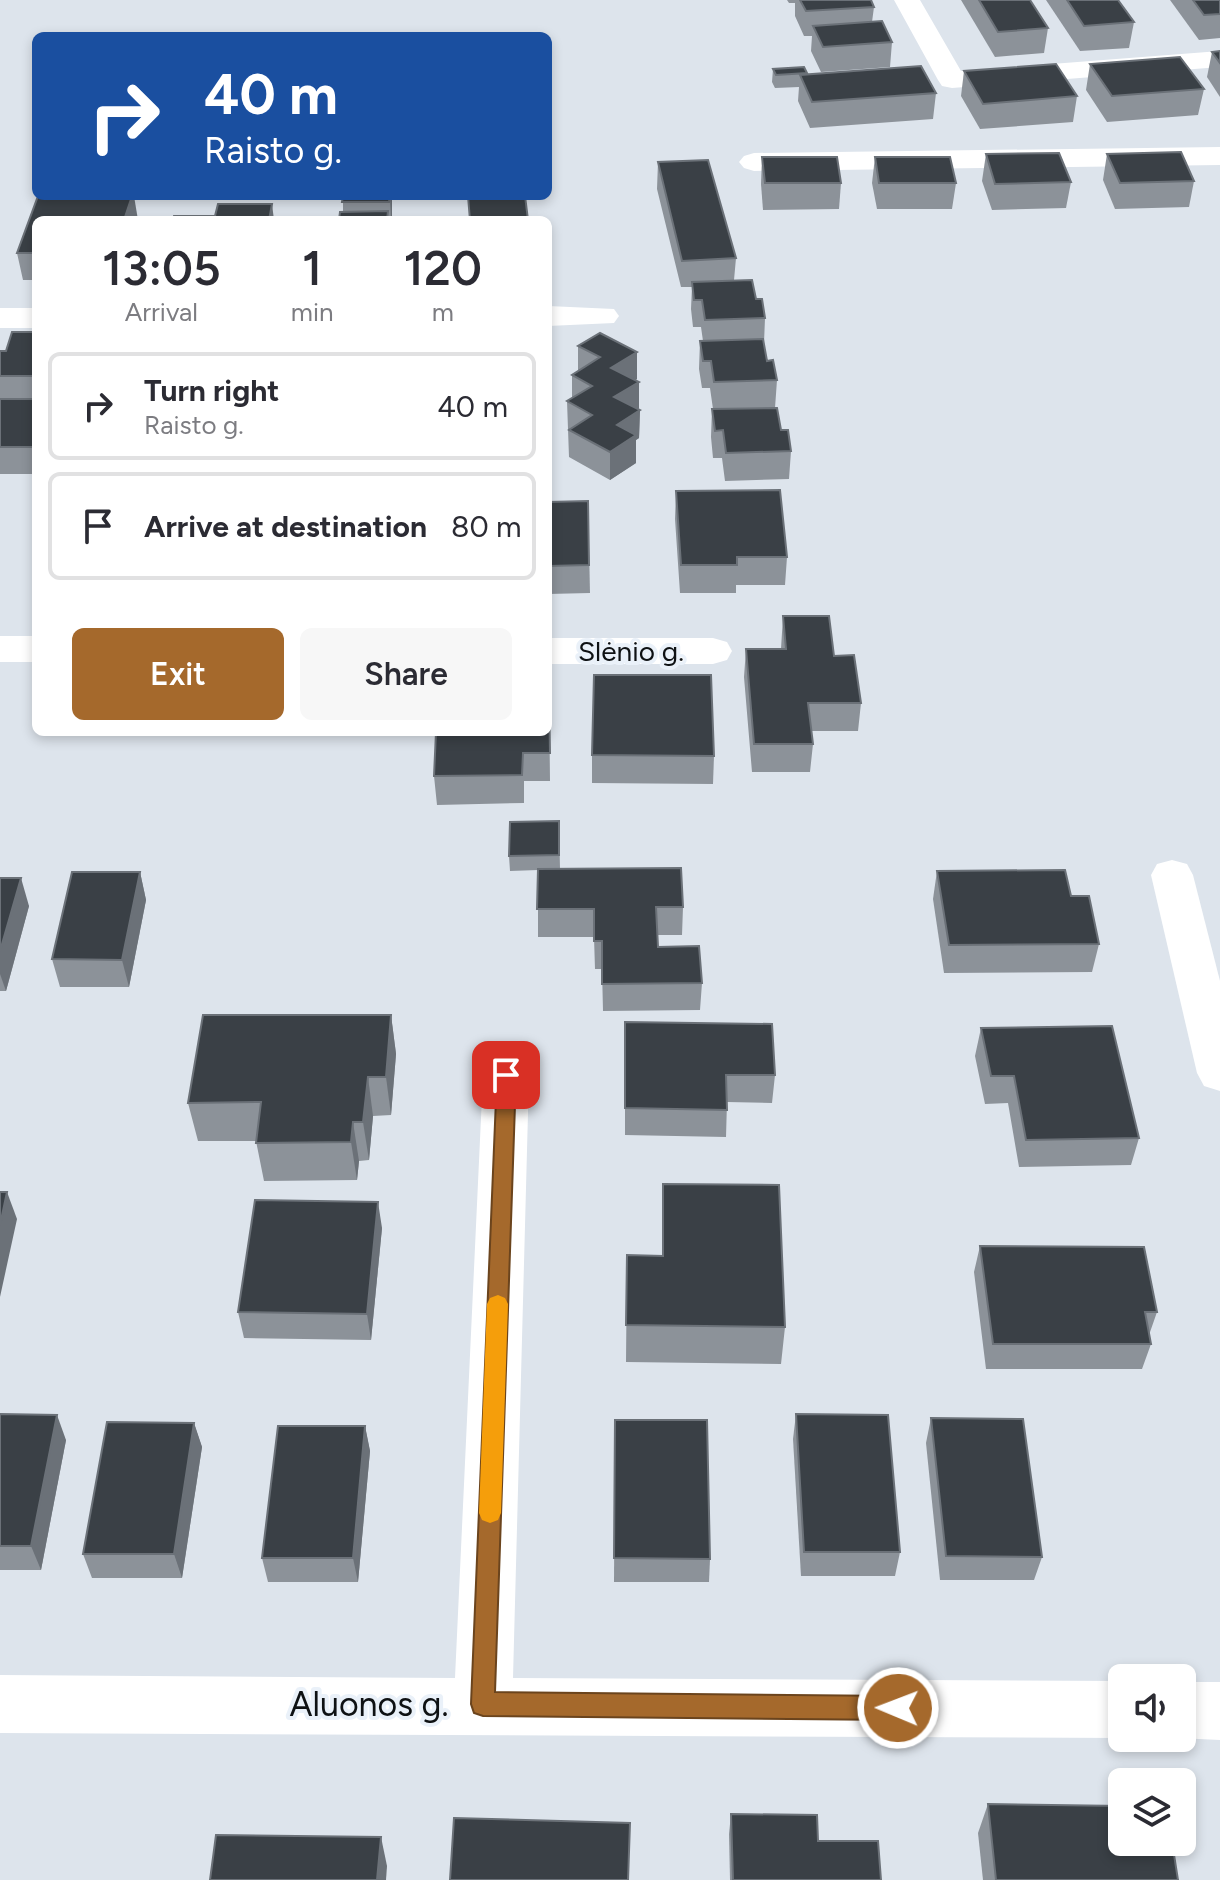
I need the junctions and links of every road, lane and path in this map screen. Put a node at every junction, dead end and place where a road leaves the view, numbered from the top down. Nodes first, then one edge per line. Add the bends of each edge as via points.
1 (907, 0) edge
2 (1220, 59) edge
3 (1220, 156) edge
4 (754, 162) dead end
5 (552, 316) edge
6 (603, 316) dead end
7 (0, 318) edge
8 (32, 318) edge
9 (0, 649) edge
10 (32, 649) edge
11 (552, 651) edge
12 (713, 651) dead end
13 (1172, 875) dead end
14 (1220, 1073) edge
15 (506, 1075) dead end
16 (0, 1704) edge
17 (483, 1704) junction
18 (1108, 1710) edge
19 (1196, 1711) edge
20 (1220, 1711) edge

1 - 2 street via 952,80
3 - 4 street
5 - 6 street
7 - 8 street
9 - 10 street
11 - 12 street, Slėnio g.
13 - 14 street
15 - 17 street
16 - 17 street, Aluonos g.
17 - 18 street, Aluonos g.
19 - 20 street

